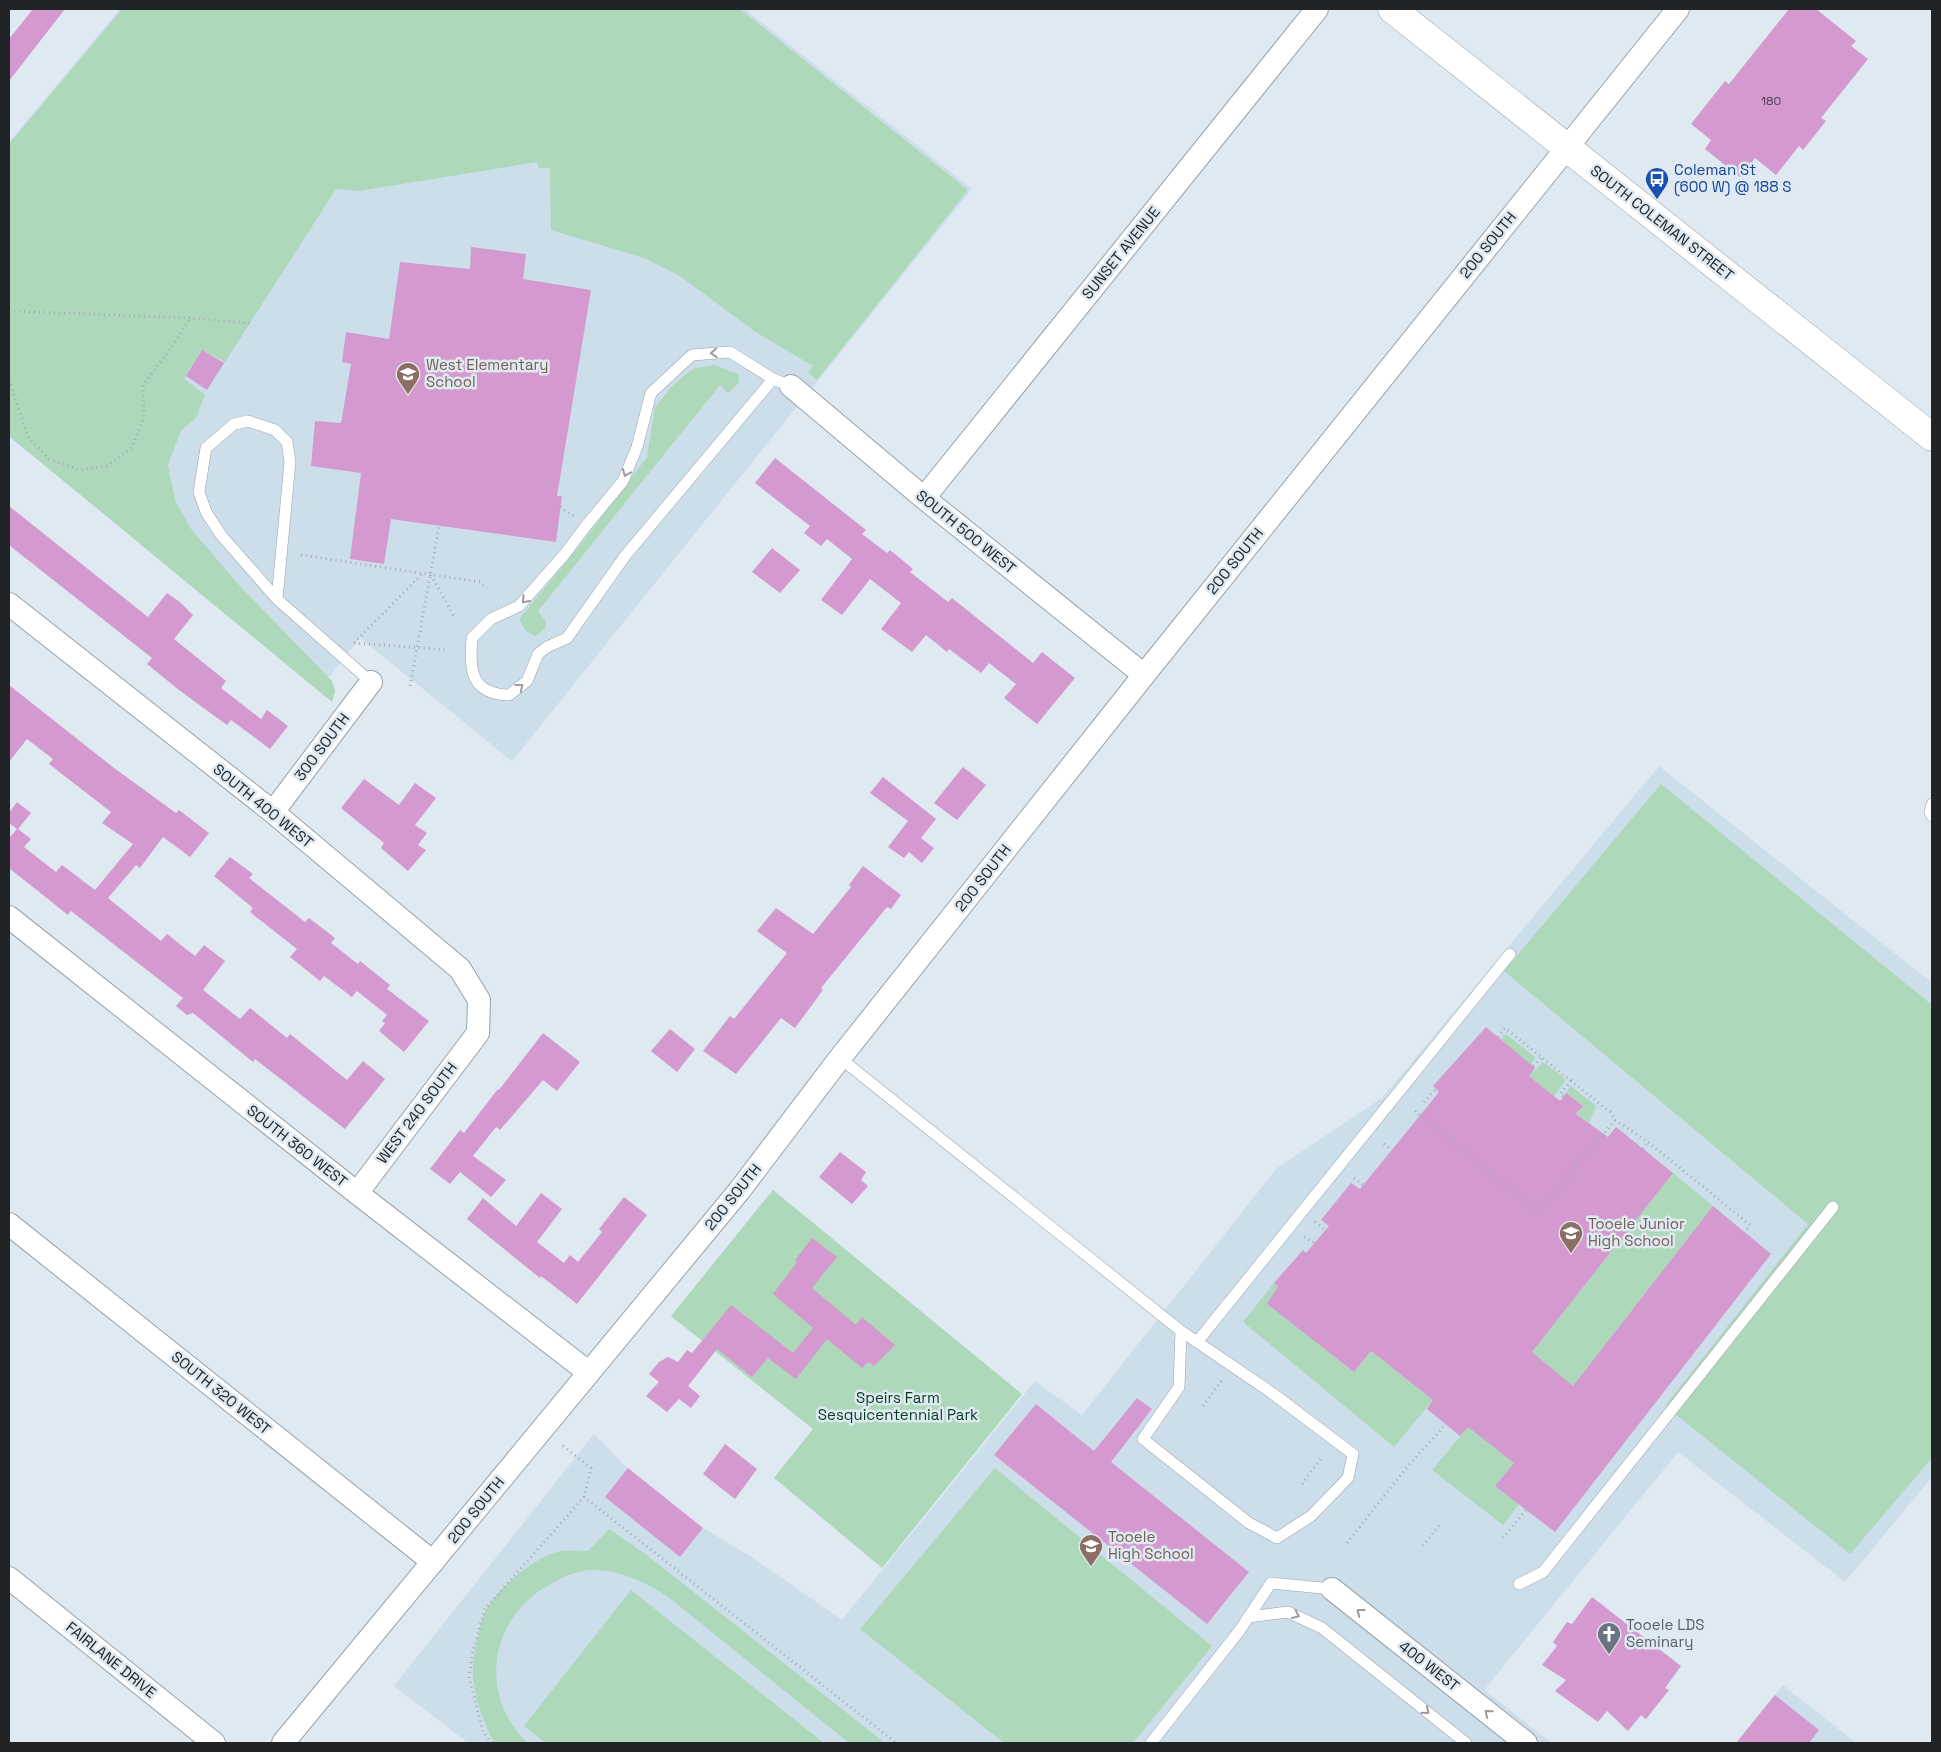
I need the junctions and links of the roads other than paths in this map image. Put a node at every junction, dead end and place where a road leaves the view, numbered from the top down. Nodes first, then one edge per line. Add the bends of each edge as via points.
1 (1317, 9) edge
2 (1392, 9) edge
3 (1678, 9) edge
4 (1567, 148) junction
5 (782, 383) junction
6 (1932, 437) edge
7 (924, 498) junction
8 (277, 599) junction
9 (9, 604) edge
10 (1144, 675) junction
11 (371, 682) joint
12 (1932, 804) edge
13 (272, 812) junction
14 (1932, 816) edge
15 (9, 916) edge
16 (1510, 954) dead end
17 (478, 1033) joint
18 (840, 1058) junction
19 (357, 1193) junction
20 (1832, 1207) dead end
21 (9, 1224) edge
22 (1181, 1331) junction
23 (1197, 1342) junction
24 (588, 1372) junction
25 (433, 1562) junction
26 (9, 1578) edge
27 (1519, 1584) dead end
28 (1332, 1589) joint
29 (1248, 1616) junction
30 (214, 1743) edge
31 (283, 1743) edge
32 (1151, 1743) edge
33 (1466, 1743) edge
34 (1526, 1743) edge

1 - 7 street, SUNSET AVENUE
2 - 4 street, SOUTH COLEMAN STREET
3 - 4 street, 200 SOUTH
4 - 6 street, SOUTH COLEMAN STREET
4 - 10 street, 200 SOUTH
5 -> 5 lane via 730,352 692,355 650,394 637,447 623,481 519,606 491,619 472,638 470,665 480,688 494,694 509,695 527,681 538,654 567,638 625,556
5 - 7 street, SOUTH 500 WEST
7 - 10 street, SOUTH 500 WEST
8 - 8 lane via 221,535 206,512 199,492 206,448 234,424 260,424 275,430 287,442 290,462
8 - 11 lane
9 - 13 street, SOUTH 400 WEST
10 - 18 street, 200 SOUTH
11 - 13 street, 300 SOUTH
12 - 14 lane
13 - 17 street, SOUTH 400 WEST via 460,969 479,1000
15 - 19 street, SOUTH 360 WEST
16 - 23 lane
17 - 19 street, WEST 240 SOUTH
18 - 22 lane
18 - 24 street, 200 SOUTH via 739,1191
19 - 24 street, SOUTH 360 WEST
20 - 27 lane via 1543,1572
21 - 25 street, SOUTH 320 WEST
22 - 23 lane
22 - 23 lane via 1179,1387 1143,1439 1249,1523 1277,1538 1311,1516 1348,1478 1353,1454
24 - 25 street, 200 SOUTH
25 - 31 street, 200 SOUTH
26 - 30 street, FAIRLANE DRIVE
28 - 29 lane via 1271,1583
34 -> 28 street, 400 WEST
29 - 32 lane
29 -> 33 lane via 1288,1612 1322,1628

